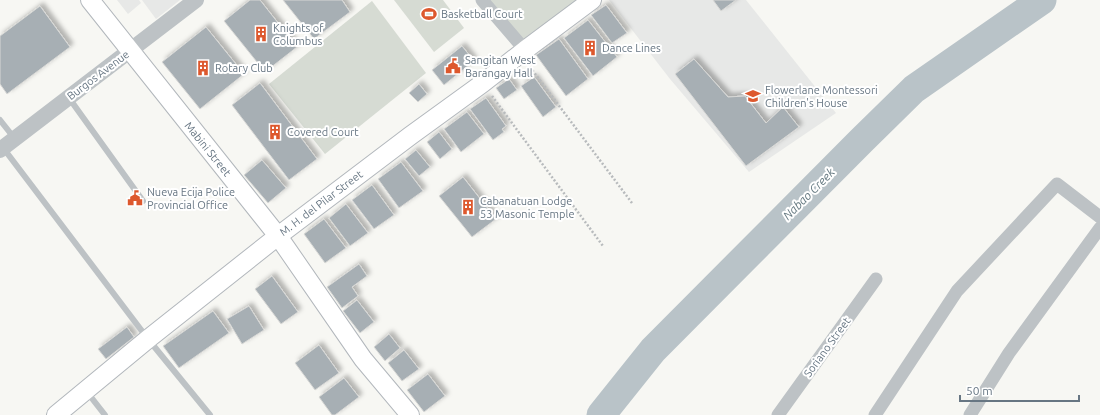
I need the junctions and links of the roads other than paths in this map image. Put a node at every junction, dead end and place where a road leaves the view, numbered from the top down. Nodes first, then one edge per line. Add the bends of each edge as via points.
1 (90, 0) edge
2 (196, 0) edge
3 (482, 0) edge
4 (592, 0) edge
5 (131, 51) junction
6 (522, 52) junction
7 (68, 98) junction
8 (0, 120) edge
9 (6, 146) edge
10 (143, 200) dead end
11 (1100, 217) edge
12 (1100, 228) edge
13 (278, 236) junction
14 (876, 279) dead end
15 (148, 339) junction
16 (86, 391) junction
17 (56, 415) edge
18 (105, 415) edge
19 (210, 415) edge
20 (410, 415) edge
21 (778, 415) edge
22 (875, 415) edge
23 (970, 415) edge

1 - 5 main road, Mabini Street
2 - 5 street, Burgos Avenue
3 - 6 street
4 - 6 main road, M. H. del Pilar Street
5 - 7 street, Burgos Avenue
5 - 13 main road, Mabini Street
6 - 13 main road, M. H. del Pilar Street
7 - 9 street, Burgos Avenue
7 - 10 lane
8 - 9 lane
9 - 15 lane
11 - 22 street via 1057,184 957,291
12 - 23 street via 1009,353
13 - 15 main road, M. H. del Pilar Street
13 - 20 main road, Mabini Street via 363,359
14 - 21 street, Soriano Street
15 - 16 main road, M. H. del Pilar Street
15 - 19 lane
16 - 17 main road, M. H. del Pilar Street
16 - 18 lane

